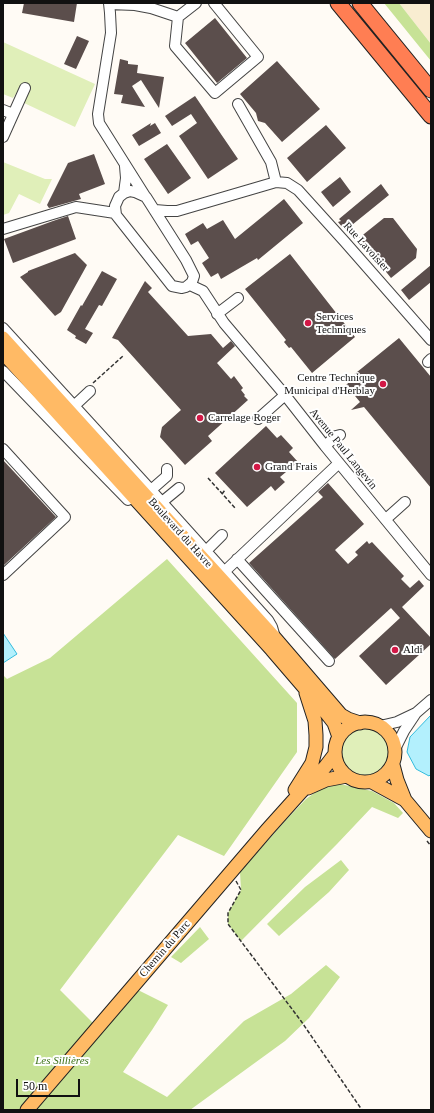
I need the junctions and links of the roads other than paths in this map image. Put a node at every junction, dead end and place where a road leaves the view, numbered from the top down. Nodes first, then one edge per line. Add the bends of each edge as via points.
1 (109, 3) edge
2 (196, 3) edge
3 (214, 3) edge
4 (338, 3) edge
5 (360, 3) edge
6 (151, 5) edge
7 (178, 17) junction
8 (25, 88) dead end
9 (431, 90) edge
10 (238, 104) dead end
11 (3, 110) edge
12 (13, 114) junction
13 (431, 116) edge
14 (3, 137) edge
15 (125, 164) junction
16 (276, 182) junction
17 (124, 193) junction
18 (146, 197) junction
19 (155, 210) junction
20 (115, 213) junction
21 (3, 229) edge
22 (190, 285) junction
23 (238, 298) dead end
24 (218, 314) junction
25 (3, 328) edge
26 (3, 338) edge
27 (431, 340) edge
28 (3, 353) edge
29 (3, 371) edge
30 (91, 387) road end
31 (285, 395) junction
32 (74, 406) junction
33 (258, 419) dead end
34 (340, 435) dead end
35 (325, 446) junction
36 (3, 449) edge
37 (339, 463) junction
38 (167, 469) dead end
39 (180, 488) dead end
40 (151, 490) junction
41 (162, 502) junction
42 (405, 502) dead end
43 (148, 513) junction
44 (386, 519) junction
45 (222, 535) dead end
46 (206, 551) junction
47 (237, 559) junction
48 (224, 572) junction
49 (3, 575) edge
50 (431, 575) edge
51 (274, 637) junction
52 (329, 661) dead end
53 (304, 687) junction
54 (431, 700) edge
55 (416, 713) junction
56 (360, 723) junction
57 (380, 726) junction
58 (339, 736) junction
59 (395, 749) junction
60 (335, 754) junction
61 (393, 765) junction
62 (347, 776) junction
63 (372, 782) junction
64 (304, 789) junction
65 (405, 800) junction
66 (267, 830) junction
67 (428, 835) edge
68 (28, 1110) edge

1 - 6 street
1 - 15 street via 110,33 98,123
2 - 7 street
3 - 7 street via 258,57 215,93 175,46
4 - 13 highway
5 - 9 highway
6 - 7 street
8 - 12 street
10 - 16 street via 271,162
11 - 12 street
12 - 14 street
15 - 17 street
15 - 18 street
16 - 19 street via 178,211
16 - 27 street, Rue Lavoisier via 287,183 298,190
17 - 18 street via 130,191
17 - 20 street via 116,202
18 - 19 street
19 - 22 street via 194,276
20 - 21 street via 76,207
20 - 22 street via 172,286 182,288
22 - 24 street, Avenue Paul Langevin via 203,291
23 - 24 street
24 - 31 street, Avenue Paul Langevin
25 - 32 street
26 - 51 main road, Boulevard du Havre
28 - 43 main road, Boulevard du Havre
29 - 43 street via 127,499
30 - 32 street
31 - 33 street
31 - 35 street, Avenue Paul Langevin
32 - 40 street
34 - 35 street
35 - 37 street, Avenue Paul Langevin
36 - 49 street via 65,517
37 - 44 street, Avenue Paul Langevin
37 - 47 street
38 - 40 street via 167,476
39 - 41 street
40 - 41 street
41 - 46 street
42 - 44 street
43 - 53 main road, Boulevard du Havre
44 - 50 street, Avenue Paul Langevin
45 - 46 street
46 - 48 street
47 - 48 street
47 - 52 street
48 - 51 street via 268,620
51 - 56 main road, Boulevard du Havre via 341,715
53 - 58 main road, Boulevard du Havre via 334,723
53 - 66 main road via 315,720 314,758 308,771
54 - 55 street
55 - 57 street via 397,722
55 - 59 street
56 - 57 main road, Boulevard du Havre via 368,722
56 - 58 main road via 350,726
57 - 59 main road via 392,738
58 - 60 main road
59 - 61 main road
60 - 62 main road via 338,766
60 - 64 main road, Chemin du Parc
61 - 63 main road via 382,777
61 - 65 main road via 396,780
62 - 63 main road via 359,782
62 - 64 main road, Chemin du Parc via 326,780
63 - 65 main road
64 - 66 main road, Chemin du Parc
65 - 67 main road
66 - 68 main road, Chemin du Parc

